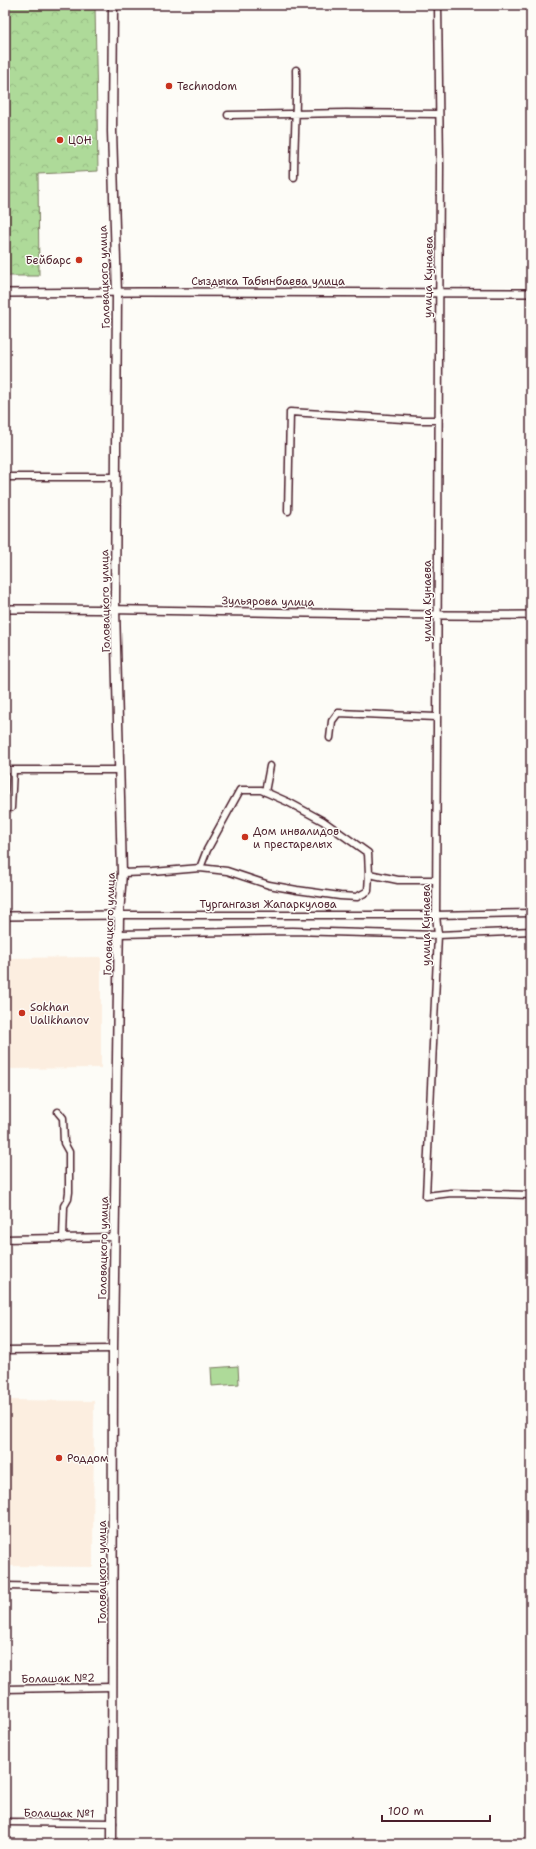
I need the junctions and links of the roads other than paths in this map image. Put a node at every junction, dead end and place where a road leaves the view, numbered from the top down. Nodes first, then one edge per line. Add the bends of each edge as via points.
1 (113, 5) edge
2 (438, 5) edge
3 (296, 70) dead end
4 (294, 114) junction
5 (439, 114) junction
6 (228, 115) dead end
7 (294, 176) dead end
8 (438, 292) junction
9 (5, 293) edge
10 (117, 293) junction
11 (531, 294) edge
12 (438, 420) junction
13 (5, 477) edge
14 (115, 477) junction
15 (288, 511) dead end
16 (115, 608) junction
17 (5, 609) edge
18 (531, 615) edge
19 (436, 616) junction
20 (436, 717) junction
21 (330, 738) dead end
22 (270, 766) dead end
23 (5, 770) edge
24 (13, 770) junction
25 (119, 770) junction
26 (265, 792) junction
27 (11, 808) dead end
28 (200, 868) junction
29 (122, 872) junction
30 (369, 874) junction
31 (436, 880) junction
32 (531, 913) edge
33 (436, 914) junction
34 (119, 915) junction
35 (5, 916) edge
36 (531, 931) edge
37 (119, 934) junction
38 (438, 935) junction
39 (58, 1112) dead end
40 (531, 1195) edge
41 (114, 1237) junction
42 (5, 1239) edge
43 (63, 1239) junction
44 (113, 1349) junction
45 (5, 1350) edge
46 (5, 1586) edge
47 (113, 1588) junction
48 (112, 1687) junction
49 (5, 1689) edge
50 (5, 1822) edge
51 (113, 1823) junction
52 (112, 1844) edge

1 - 10 main road, Головацкого улица via 112,131
2 - 5 street, улица Кунаева
3 - 4 street via 297,102
4 - 5 street
4 - 6 street
4 - 7 street
5 - 8 street, улица Кунаева
8 - 10 street, Сыздыка Табынбаева улица
8 - 11 street, Сыздыка Табынбаева улица
8 - 12 street, улица Кунаева
9 - 10 street, Сыздыка Табынбаева улица
10 - 14 main road, Головацкого улица
12 - 15 street via 290,412
12 - 19 street, улица Кунаева
13 - 14 street
14 - 16 main road, Головацкого улица
16 - 17 street, Зульярова улица
16 - 19 street, Зульярова улица
16 - 25 main road, Головацкого улица
18 - 19 street, Зульярова улица
19 - 20 street, улица Кунаева
20 - 21 street via 338,713 332,721
20 - 31 street, улица Кунаева
22 - 26 street
23 - 24 street
24 - 25 street
24 - 27 street
25 - 29 main road, Головацкого улица
26 - 28 street via 240,790 206,850
26 - 30 street via 323,821 368,853
28 - 29 street
28 - 30 street via 227,871 269,885 357,897 368,891
29 - 34 main road, Головацкого улица
30 - 31 street via 398,880
31 - 33 street, улица Кунаева
32 - 33 street, Тургангазы Жапаркулова
33 - 34 street, Тургангазы Жапаркулова
33 - 38 street, улица Кунаева
34 - 35 street, Тургангазы Жапаркулова
34 - 37 main road, Головацкого улица
36 - 38 street
37 - 38 street via 292,931
37 - 41 main road, Головацкого улица
38 - 40 street, улица Кунаева via 426,1196 451,1193
39 - 43 street via 63,1118 64,1143 69,1152 69,1192 64,1206
41 - 43 street
41 - 44 main road, Головацкого улица
42 - 43 street
44 - 45 street
44 - 47 main road, Головацкого улица
46 - 47 street
47 - 48 main road, Головацкого улица
48 - 49 street, Болашак №2
48 - 51 main road, Головацкого улица
50 - 51 street, Болашак №1
51 - 52 main road, Головацкого улица

